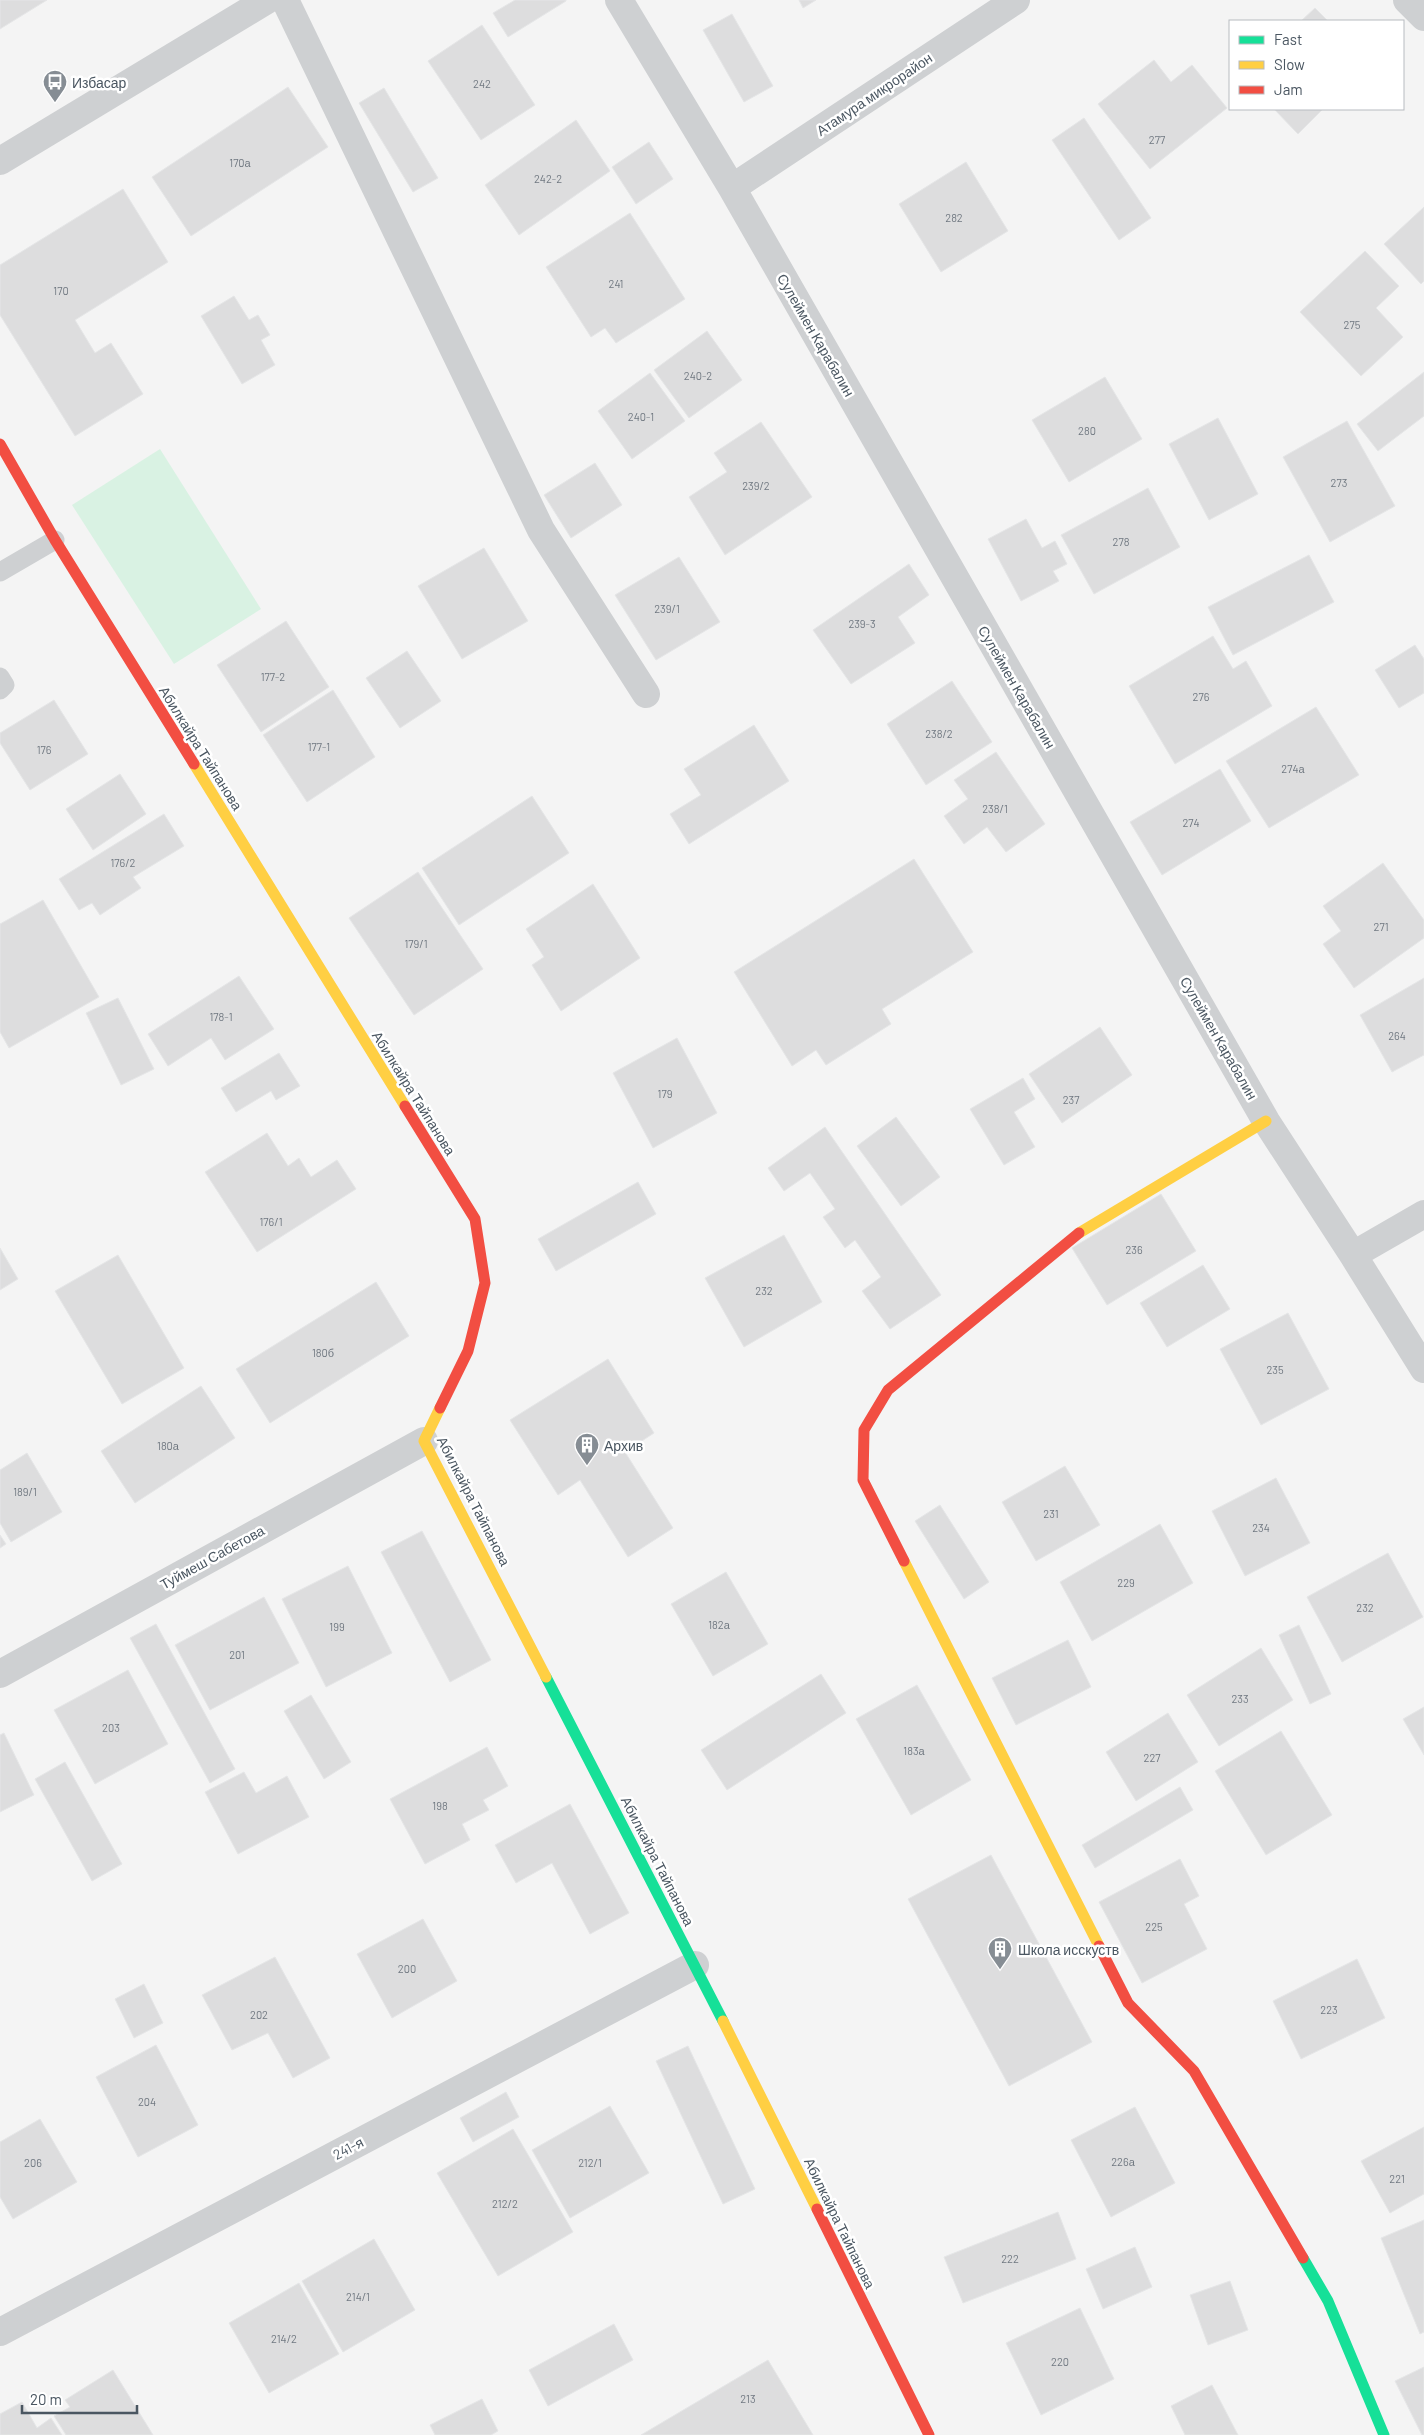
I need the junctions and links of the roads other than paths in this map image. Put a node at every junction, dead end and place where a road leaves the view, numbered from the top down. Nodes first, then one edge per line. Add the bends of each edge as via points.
1 (267, 0) edge
2 (285, 0) edge
3 (619, 0) edge
4 (1016, 0) edge
5 (1407, 0) edge
6 (1424, 18) edge
7 (0, 161) edge
8 (732, 188) junction
9 (0, 444) edge
10 (55, 540) junction
11 (0, 572) edge
12 (0, 677) edge
13 (0, 690) edge
14 (646, 694) dead end
15 (1266, 1121) junction
16 (1424, 1214) edge
17 (1353, 1255) junction
18 (1424, 1369) edge
19 (424, 1441) junction
20 (0, 1674) edge
21 (695, 1965) junction
22 (0, 2332) edge
23 (929, 2435) edge
24 (1384, 2435) edge

1 - 7 street
2 - 14 street via 541,530
3 - 8 street, Сулеймен Карабалин
4 - 8 street, Атамура микрорайон
5 - 6 street
8 - 15 street, Сулеймен Карабалин
9 - 10 street, Абилкайра Тайпанова
10 - 11 lane
10 - 19 street, Абилкайра Тайпанова via 475,1219 485,1284 468,1350
12 - 13 lane via 5,685
15 - 17 street, Сулеймен Карабалин
15 - 24 street via 1071,1237 888,1390 864,1430 863,1480 1128,2003 1194,2071 1328,2301
16 - 17 street
17 - 18 street, Сулеймен Карабалин
19 - 20 street, Туймеш Сабетова
19 - 21 street, Абилкайра Тайпанова
21 - 22 street, 241-я
21 - 23 street, Абилкайра Тайпанова

